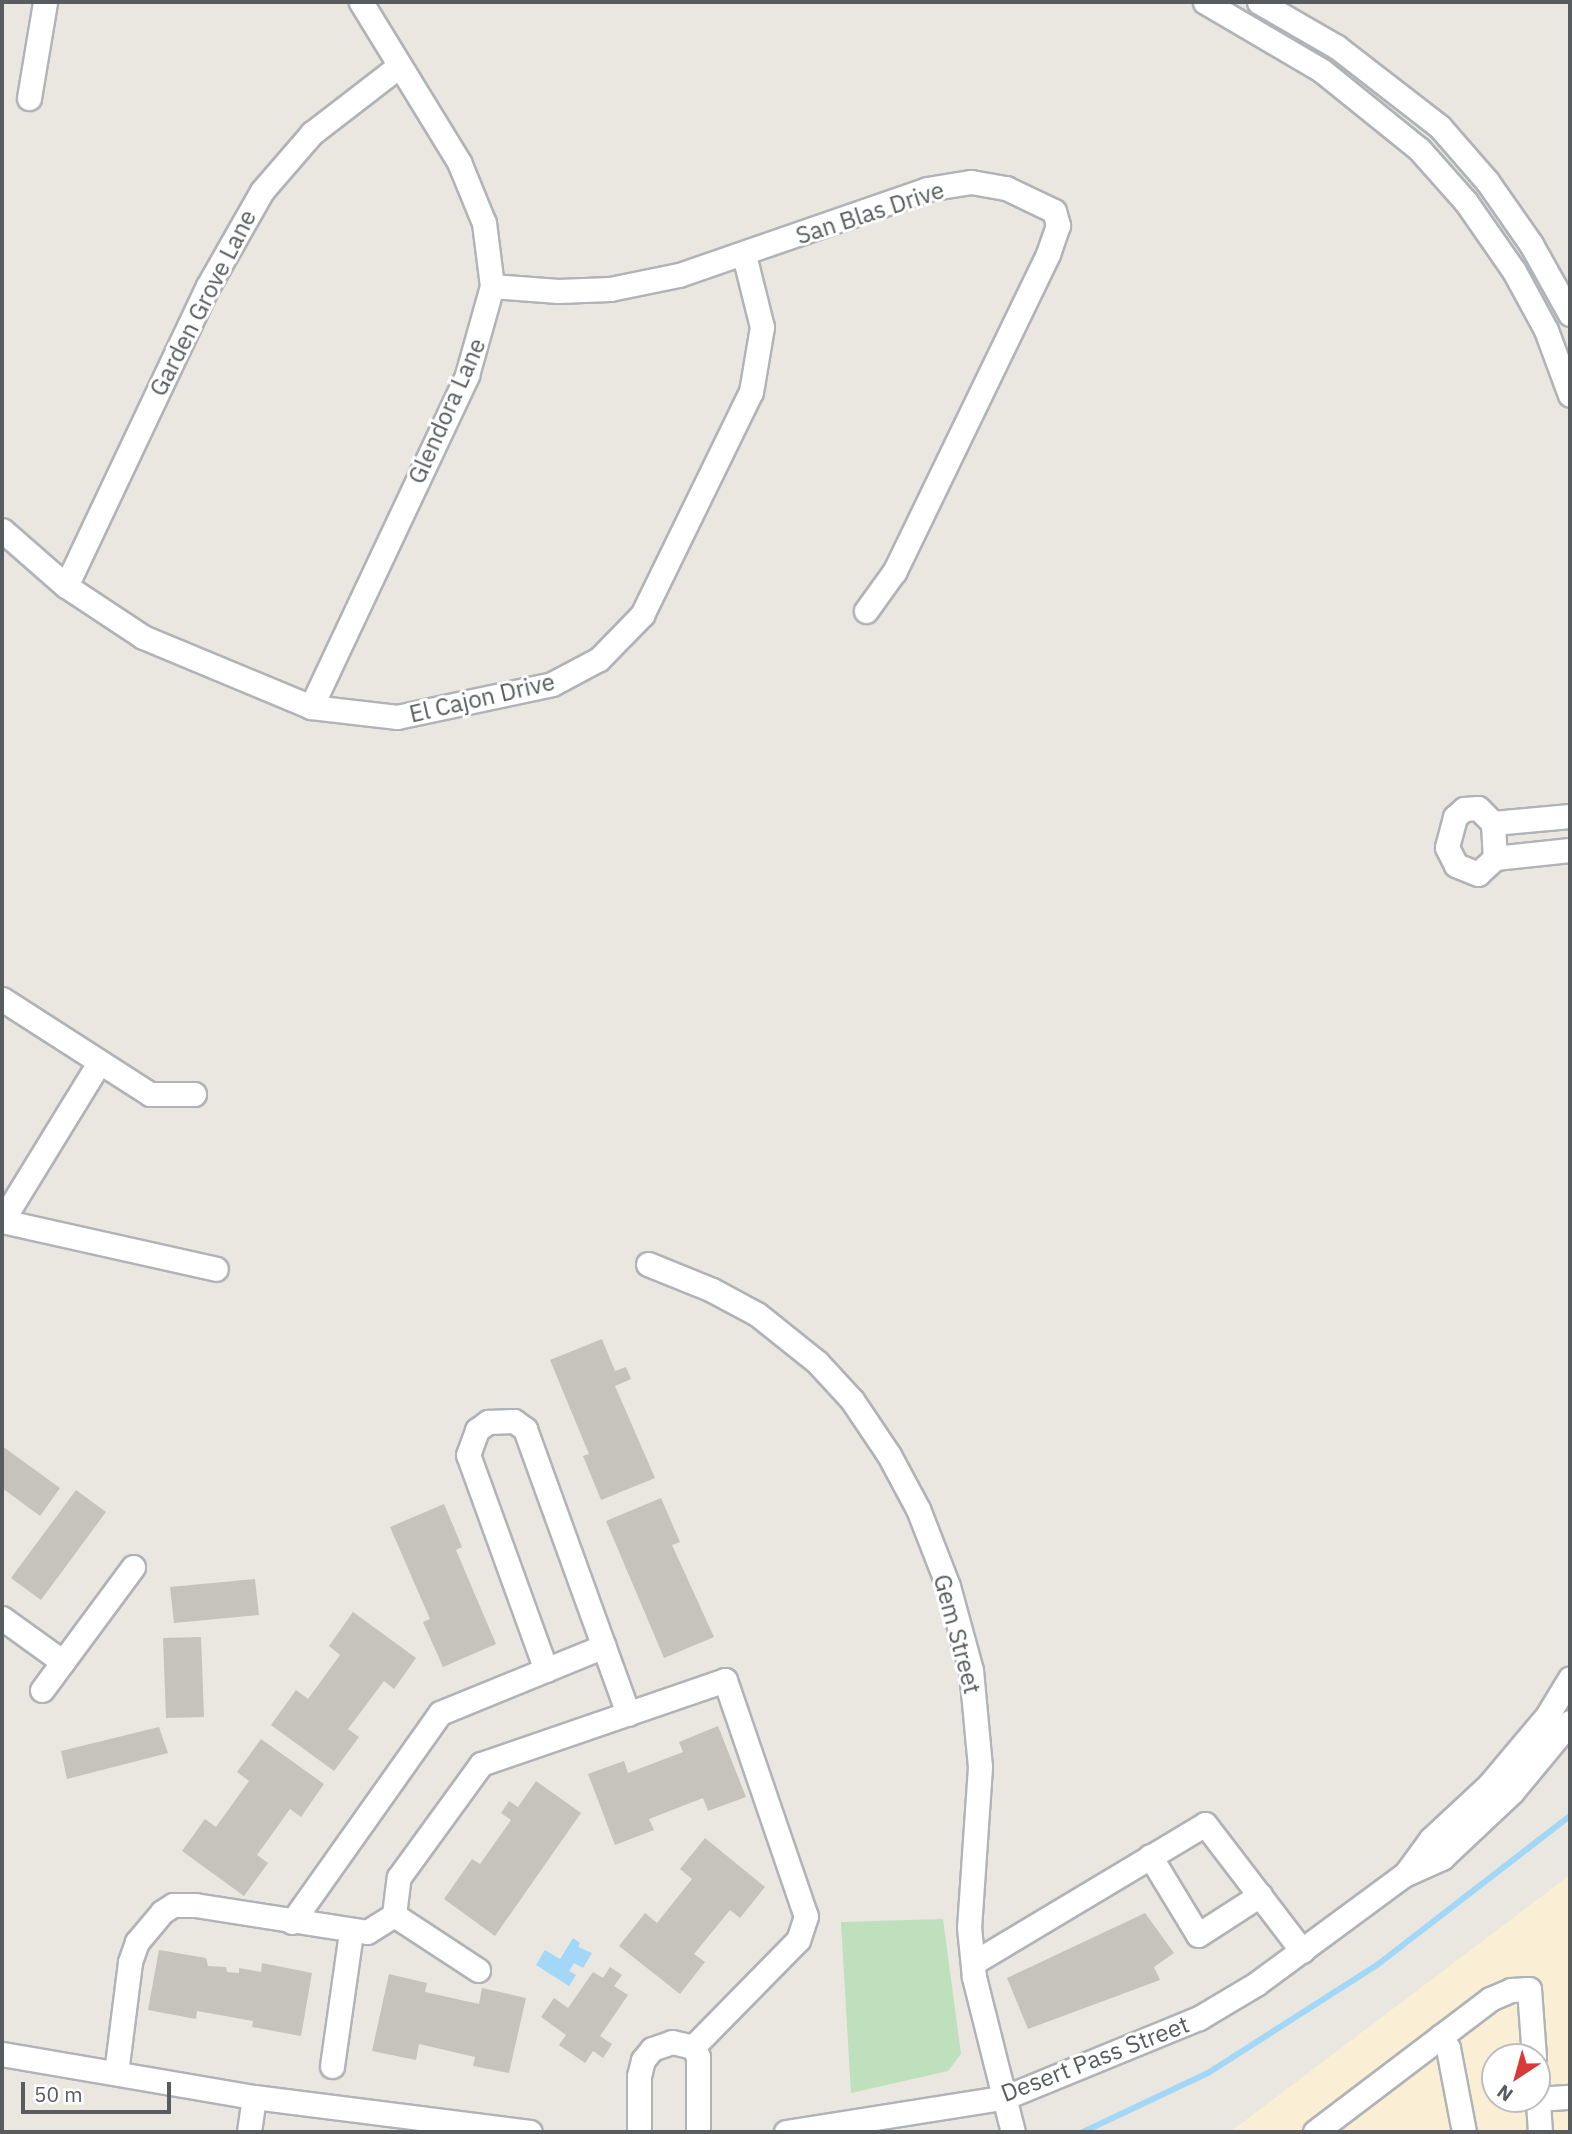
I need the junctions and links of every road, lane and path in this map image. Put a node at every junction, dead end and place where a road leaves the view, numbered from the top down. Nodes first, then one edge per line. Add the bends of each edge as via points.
1 (45, 2) edge
2 (361, 2) edge
3 (1205, 2) edge
4 (1259, 2) edge
5 (400, 66) junction
6 (29, 98) dead end
7 (744, 255) junction
8 (492, 286) junction
9 (1570, 314) edge
10 (1570, 392) edge
11 (2, 530) edge
12 (66, 586) junction
13 (866, 611) dead end
14 (311, 707) junction
15 (1570, 816) edge
16 (1493, 823) junction
17 (1570, 850) edge
18 (1495, 858) junction
19 (2, 999) edge
20 (99, 1063) junction
21 (194, 1094) dead end
22 (2, 1221) edge
23 (648, 1265) dead end
24 (216, 1269) dead end
25 (133, 1567) dead end
26 (2, 1618) edge
27 (604, 1646) junction
28 (63, 1662) junction
29 (546, 1670) junction
30 (1570, 1678) edge
31 (42, 1690) dead end
32 (628, 1714) junction
33 (1570, 1722) edge
34 (1150, 1856) junction
35 (1404, 1875) junction
36 (1259, 1895) junction
37 (394, 1915) junction
38 (292, 1922) junction
39 (351, 1932) junction
40 (1301, 1951) junction
41 (973, 1963) junction
42 (478, 1970) dead end
43 (1441, 2036) junction
44 (1533, 2043) edge
45 (693, 2047) junction
46 (2, 2054) edge
47 (332, 2066) dead end
48 (116, 2073) junction
49 (1551, 2095) edge
50 (254, 2097) junction
51 (1006, 2097) junction
52 (1570, 2097) edge
53 (1540, 2113) edge
54 (1343, 2122) edge
55 (249, 2132) edge
56 (530, 2132) edge
57 (639, 2132) edge
58 (698, 2132) edge
59 (786, 2132) edge
60 (1013, 2132) edge
61 (1315, 2132) edge
62 (1464, 2132) edge
63 (1541, 2132) edge

1 - 6 street
2 - 5 street, Glendora Lane
3 - 10 street via 1321,70 1419,149 1466,202 1514,271 1546,330
4 - 9 street via 1337,47 1440,127 1487,181 1531,244
5 - 8 street, Glendora Lane via 478,202
5 - 12 street, Garden Grove Lane via 312,133 262,191 208,286
7 - 8 street, San Blas Drive via 610,289
7 - 13 street, San Blas Drive via 927,190 971,182 1006,188 1048,206 1057,217 1048,254 894,572
7 - 14 street, El Cajon Drive via 762,327 759,368 651,600 625,636 599,659 552,684 434,713 377,717
8 - 14 street, Glendora Lane via 467,374
11 - 12 street, El Cajon Drive
12 - 14 street, El Cajon Drive via 144,637
15 - 16 street
16 - 18 street
16 - 18 street via 1478,808 1464,809 1449,830 1447,847 1456,865 1466,872 1478,874
17 - 18 street
19 - 20 street
20 - 21 street via 150,1094
20 - 22 street
22 - 24 street
23 - 41 street, Gem Street via 757,1314 817,1362 852,1400 918,1509 962,1631 977,1710 980,1767 970,1892
25 - 28 street
26 - 28 street
27 - 29 street
27 - 29 street via 524,1429 514,1421 488,1422 477,1430 468,1455
27 - 32 street
28 - 31 street
29 - 38 street via 440,1713
30 - 35 street, Desert Pass Street via 1546,1716 1489,1785 1431,1839
32 - 37 street via 481,1764 399,1877
32 - 45 street via 725,1680 806,1916 798,1940
33 - 35 street, Desert Pass Street via 1512,1792 1442,1858
34 - 36 street via 1205,1824
34 - 36 street via 1198,1935
34 - 41 street
35 - 40 street, Desert Pass Street
36 - 40 street
37 - 39 street via 367,1932
37 - 42 street
38 - 39 street
38 - 48 street via 195,1905 173,1905 162,1912 136,1942 130,1962
39 - 47 street
40 - 51 street, Desert Pass Street via 1199,2018
41 - 51 street, Gem Street via 986,2031
43 - 44 street via 1490,1999 1529,1989
43 - 54 street
43 - 62 street via 1448,2048
45 - 57 street via 672,2042 652,2049 643,2060
45 - 58 street via 698,2057
46 - 48 street
48 - 50 street
49 - 52 street
50 - 55 street
50 - 56 street
51 - 59 street, Desert Pass Street
51 - 60 street, Gem Street
53 - 63 street
54 - 61 street

